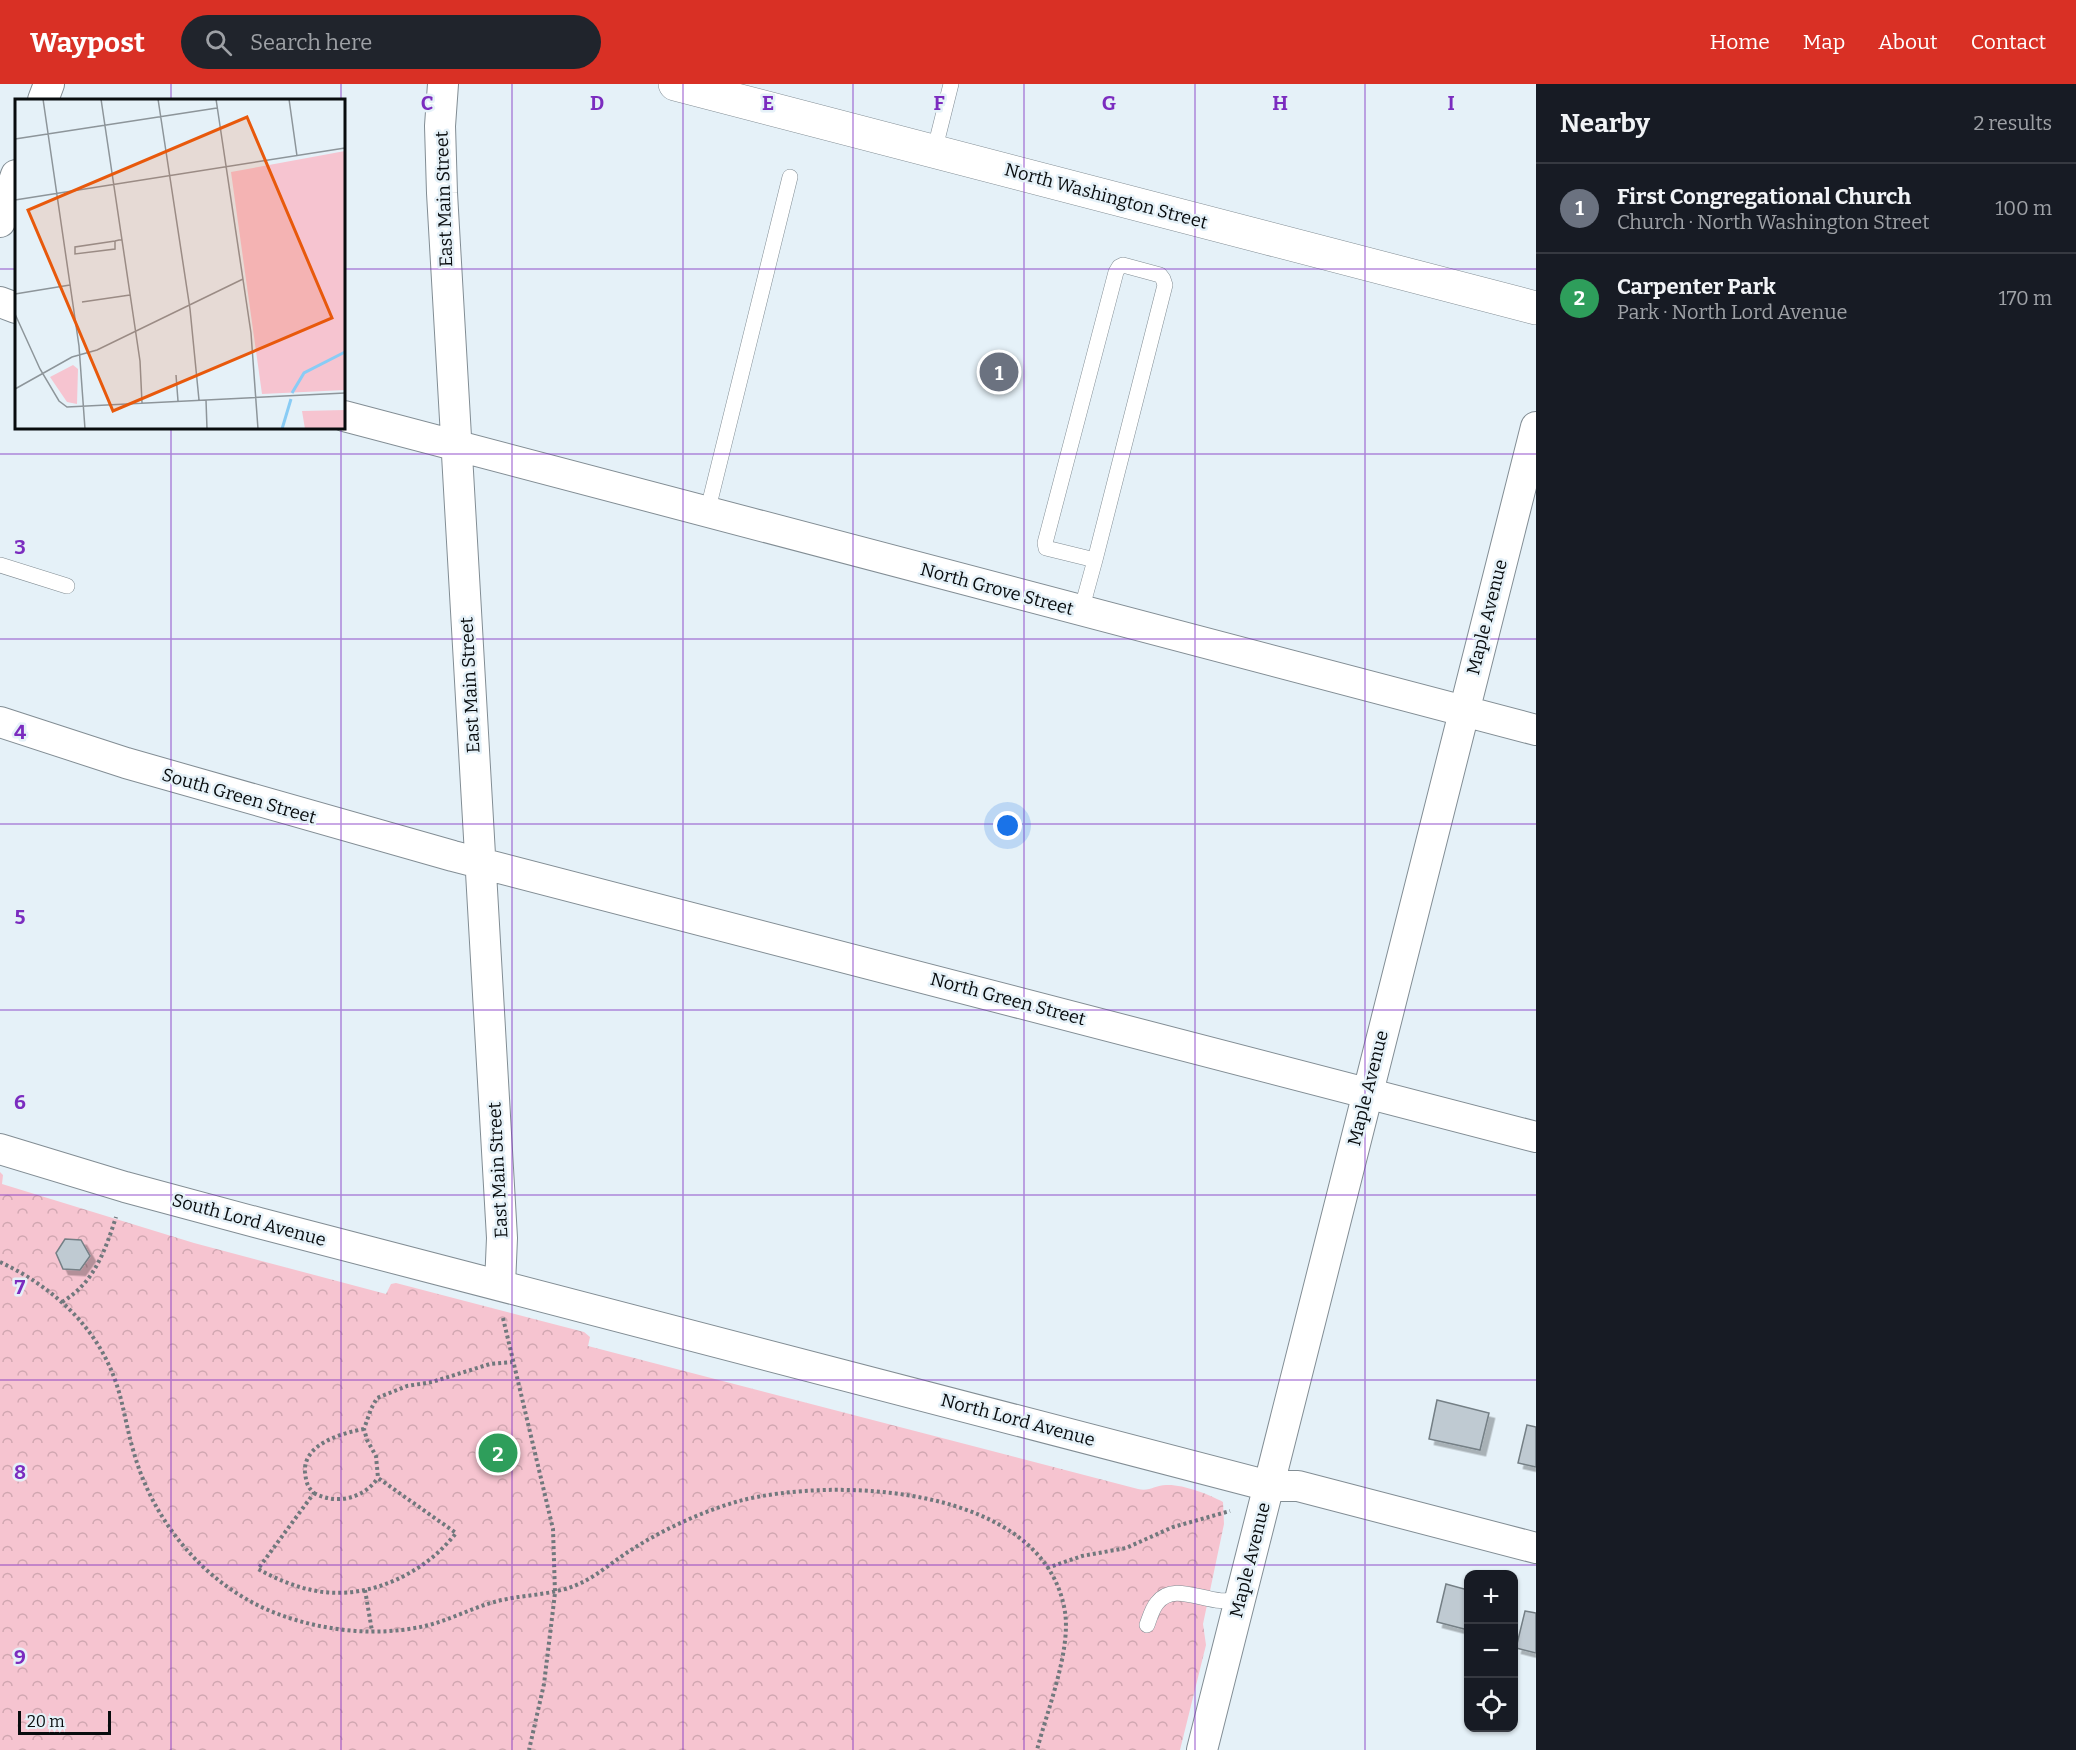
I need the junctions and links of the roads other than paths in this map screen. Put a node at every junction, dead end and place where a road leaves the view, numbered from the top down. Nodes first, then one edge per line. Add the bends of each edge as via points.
1 (49, 84) edge
2 (443, 84) edge
3 (675, 84) edge
4 (951, 84) edge
5 (43, 99) edge
6 (934, 152) junction
7 (790, 177) dead end
8 (15, 178) edge
9 (0, 222) edge
10 (0, 302) edge
11 (15, 308) edge
12 (1536, 308) edge
13 (345, 416) edge
14 (1536, 427) edge
15 (457, 447) junction
16 (707, 513) junction
17 (1095, 560) junction
18 (0, 565) edge
19 (67, 586) dead end
20 (1081, 611) junction
21 (1463, 711) junction
22 (0, 722) edge
23 (1536, 730) edge
24 (480, 862) junction
25 (1367, 1093) junction
26 (1536, 1137) edge
27 (0, 1149) edge
28 (501, 1286) junction
29 (1269, 1486) junction
30 (1536, 1548) edge
31 (1239, 1598) junction
32 (1147, 1625) dead end
33 (1202, 1750) edge

1 - 5 street
2 - 15 street, East Main Street via 441,159
3 - 6 street, North Washington Street
4 - 6 lane
6 - 12 street, North Washington Street
7 - 16 lane
8 - 9 street
10 - 11 street
13 - 15 street, North Grove Street
14 - 21 street, Maple Avenue
15 - 16 street, North Grove Street
15 - 24 street, East Main Street
16 - 20 street, North Grove Street
17 - 17 lane via 1165,285 1160,276 1123,265 1119,267 1044,543 1046,548
17 - 20 lane
18 - 19 lane
20 - 21 street, North Grove Street
21 - 23 street, North Grove Street
21 - 25 street, Maple Avenue
22 - 24 street, South Green Street via 255,801
24 - 25 street, North Green Street
24 - 28 street, East Main Street via 502,1238
25 - 26 street, North Green Street
25 - 29 street, Maple Avenue
27 - 28 street, South Lord Avenue via 125,1187
28 - 29 street, North Lord Avenue
29 - 30 street, North Lord Avenue via 1298,1486
29 - 31 street, Maple Avenue
31 - 32 lane via 1222,1602 1174,1593 1158,1602
31 - 33 street, Maple Avenue

